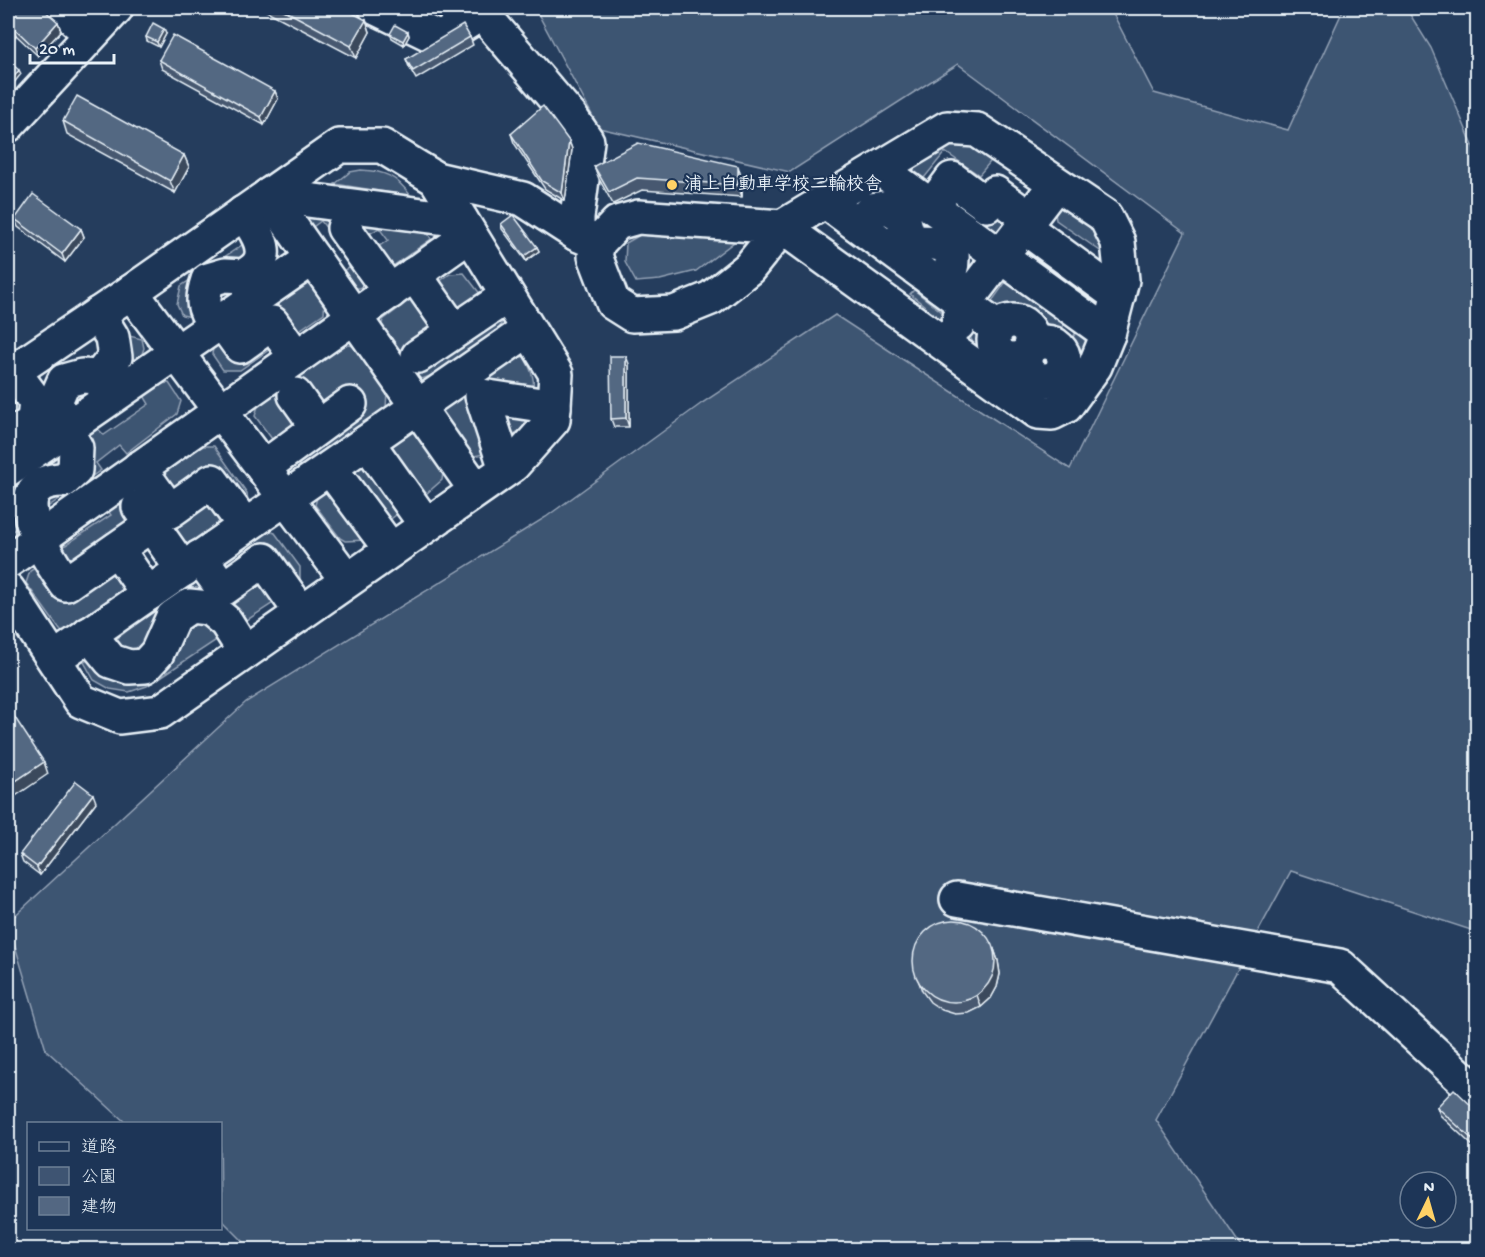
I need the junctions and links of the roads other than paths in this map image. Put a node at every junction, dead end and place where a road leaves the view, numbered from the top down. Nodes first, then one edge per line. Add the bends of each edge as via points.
1 (61, 8) edge
2 (116, 8) edge
3 (376, 8) edge
4 (91, 34) junction
5 (8, 125) edge
6 (1012, 154) junction
7 (880, 169) junction
8 (436, 179) junction
9 (1056, 184) junction
10 (995, 193) junction
11 (825, 201) junction
12 (256, 204) junction
13 (919, 204) junction
14 (1030, 218) junction
15 (858, 225) junction
16 (782, 227) junction
17 (466, 228) junction
18 (361, 238) dead end
19 (588, 238) junction
20 (1001, 256) junction
21 (313, 258) junction
22 (402, 283) junction
23 (1119, 284) junction
24 (130, 292) junction
25 (507, 296) junction
26 (953, 296) junction
27 (99, 314) junction
28 (1081, 314) junction
29 (354, 317) junction
30 (218, 323) junction
31 (528, 330) junction
32 (454, 332) junction
33 (1108, 334) junction
34 (950, 349) junction
35 (177, 352) junction
36 (418, 356) dead end
37 (296, 357) junction
38 (1055, 366) junction
39 (10, 373) edge
40 (296, 395) dead end
41 (350, 404) dead end
42 (416, 407) junction
43 (554, 407) junction
44 (221, 411) junction
45 (317, 426) junction
46 (8, 431) edge
47 (60, 433) junction
48 (367, 442) junction
49 (263, 468) junction
50 (330, 468) junction
51 (8, 469) edge
52 (506, 469) junction
53 (130, 475) junction
54 (476, 490) junction
55 (284, 499) junction
56 (152, 525) junction
57 (426, 525) junction
58 (245, 526) junction
59 (36, 541) junction
60 (117, 549) junction
61 (391, 550) junction
62 (8, 561) edge
63 (191, 563) junction
64 (347, 580) junction
65 (8, 590) edge
66 (148, 594) junction
67 (301, 612) junction
68 (89, 634) junction
69 (245, 652) junction
70 (54, 659) junction
71 (957, 899) dead end
72 (1478, 1093) edge

1 - 4 street
2 - 4 street
3 - 19 street via 440,39 482,13 587,141
4 - 5 street
6 - 7 street via 977,130 947,128
6 - 9 street
6 - 10 street
6 - 13 street via 979,182 946,157
7 - 11 street
7 - 13 street
8 - 12 street via 382,146 339,146
8 - 17 street
8 - 19 street via 523,199
9 - 14 street
9 - 23 street via 1105,216 1118,242
10 - 13 street via 987,205 952,180
10 - 14 street
11 - 15 street
11 - 16 street
12 - 17 street
12 - 21 street
12 - 24 street
12 - 30 street via 262,255 258,266 245,276 225,275 208,280 202,297 206,313
13 - 15 street via 880,207
13 - 20 street
13 - 26 street via 905,232 920,243 945,245 952,252
14 - 20 street
14 - 23 street
15 - 26 street
16 - 19 street via 638,217
16 - 19 street via 734,280 711,298 674,313 632,315 613,303
16 - 34 street
17 - 22 street
17 - 25 street
18 - 22 street
20 - 26 street
20 - 28 street
21 - 29 street
21 - 30 street
22 - 29 street
22 - 32 street
23 - 33 street
24 - 27 street
24 - 35 street
25 - 31 street
25 - 32 street
26 - 34 street
26 - 38 street via 998,328 993,340 1002,356 1014,360 1026,355
27 - 39 street
27 - 47 street via 112,337 115,357 99,377 64,381 57,397
28 - 33 street
28 - 38 street
29 - 37 street
29 - 42 street
30 - 35 street
30 - 37 street via 240,346 272,323
31 - 42 street
31 - 43 street via 556,374
32 - 36 street
33 - 38 street via 1095,366
34 - 38 street via 1038,412 1052,413 1066,406
35 - 44 street
35 - 47 street
37 - 44 street
39 - 46 street via 36,402 34,420 21,431
40 - 45 street
41 - 45 street
42 - 48 street
42 - 54 street
43 - 52 street via 554,420
43 - 52 street via 482,396
44 - 49 street
44 - 53 street
45 - 49 street
47 - 51 street
47 - 59 street via 76,447 75,470 64,480 43,480 25,489 19,503 23,523
48 - 50 street
48 - 57 street
49 - 55 street
50 - 55 street
50 - 61 street
52 - 54 street
53 - 56 street
53 - 58 street via 170,511 212,480
53 - 59 street
54 - 57 street
55 - 58 street
55 - 64 street
56 - 60 street
56 - 63 street
57 - 61 street
58 - 63 street
59 - 60 street via 66,584
59 - 62 street
60 - 66 street
61 - 64 street
63 - 66 street
63 - 67 street via 223,589 264,560
64 - 67 street
65 - 70 street
66 - 68 street
67 - 69 street
68 - 69 street via 111,661 129,668 145,666 157,654 173,617 189,606 208,608 226,622
68 - 70 street
69 - 70 street via 160,712 120,717 81,701
71 - 72 street via 1340,966

